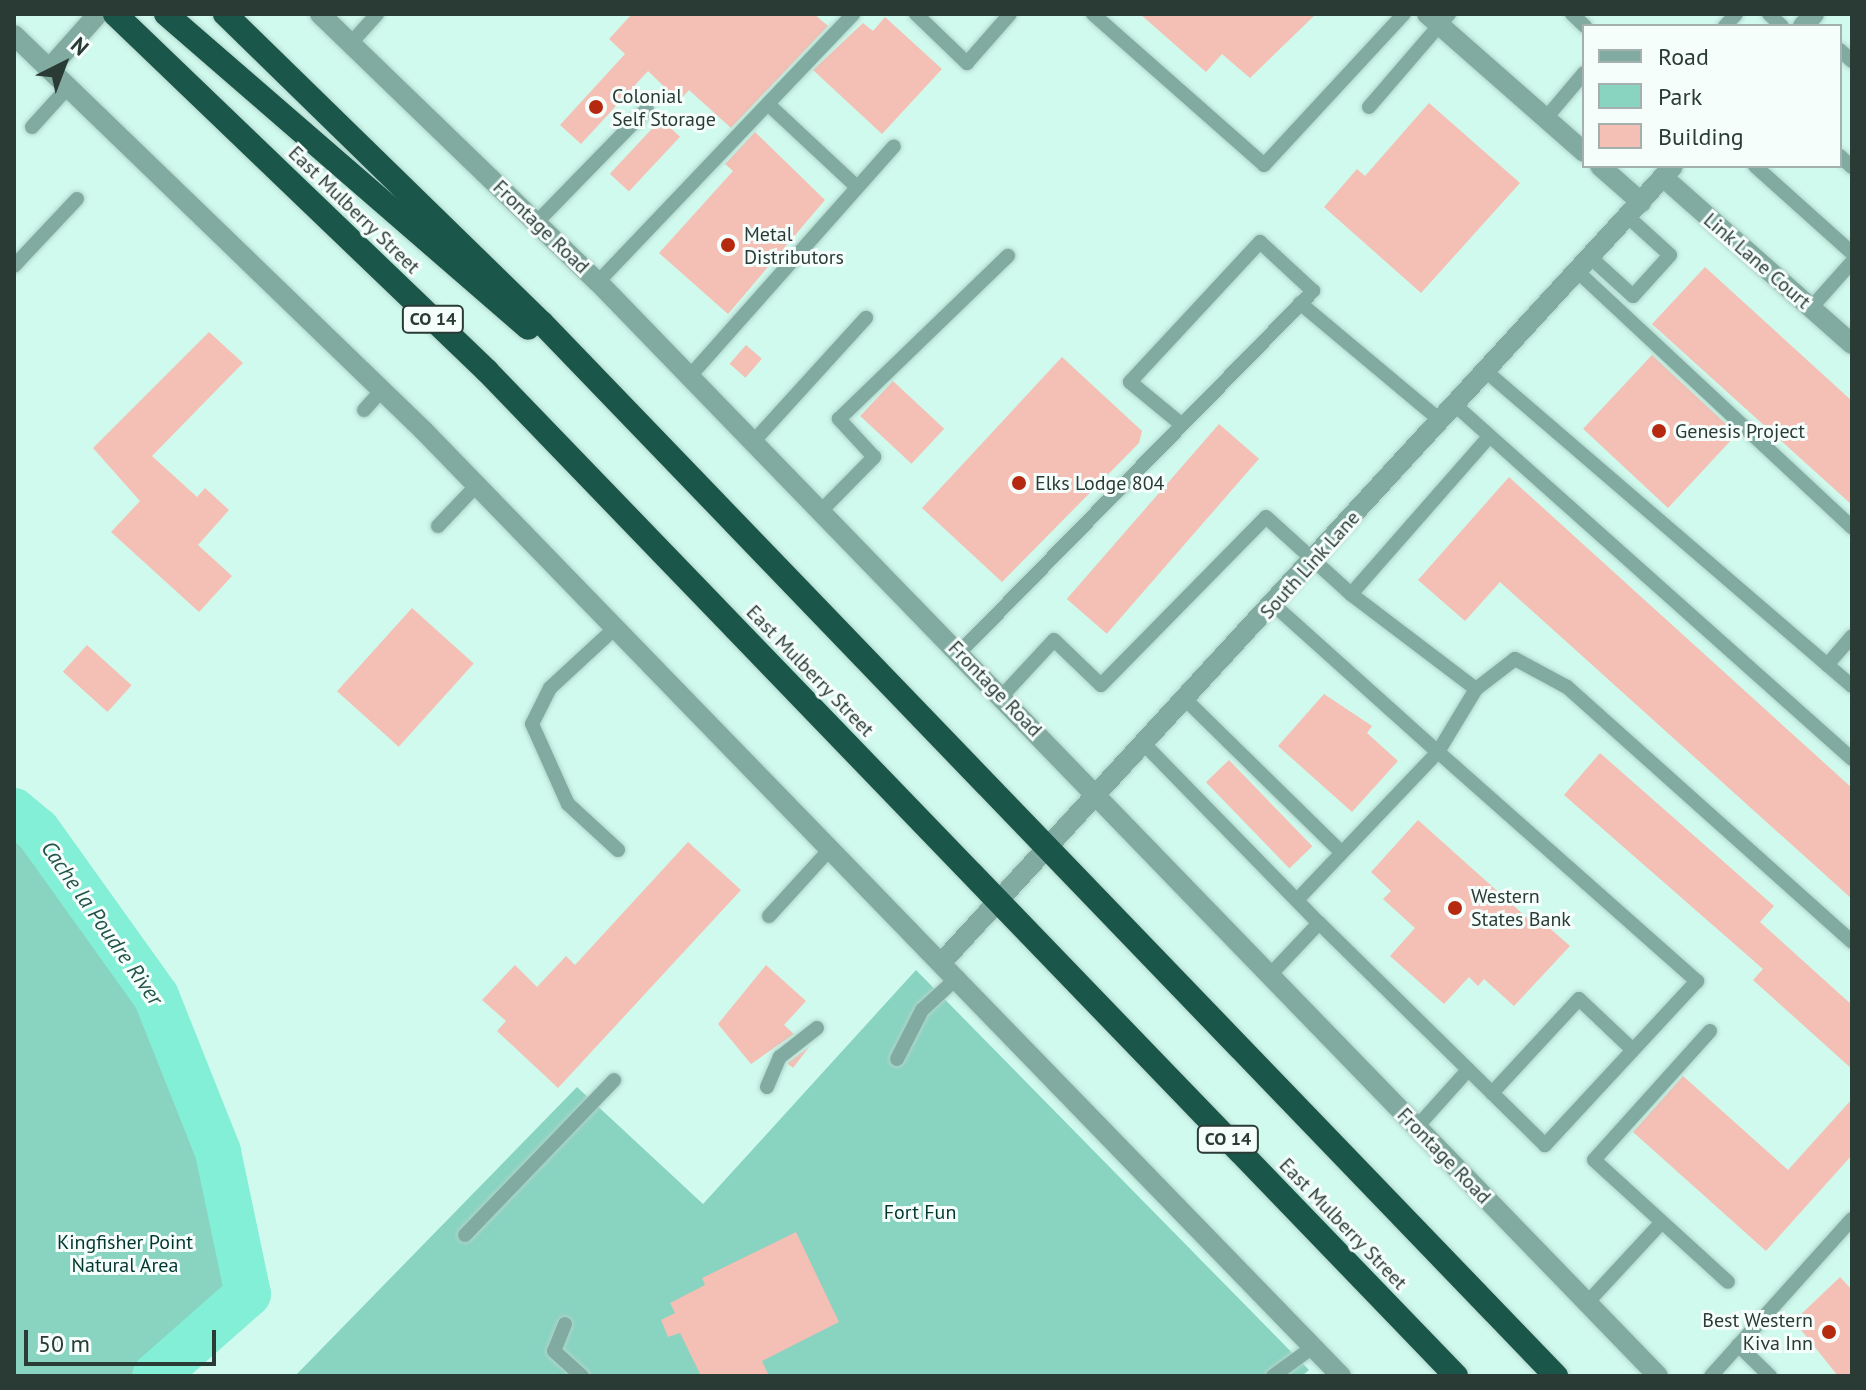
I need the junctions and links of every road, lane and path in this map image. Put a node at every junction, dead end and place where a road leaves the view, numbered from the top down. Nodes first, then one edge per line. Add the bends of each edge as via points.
1 (98, 14) edge
2 (115, 14) edge
3 (166, 14) edge
4 (225, 14) edge
5 (320, 14) edge
6 (377, 14) edge
7 (853, 14) edge
8 (916, 14) edge
9 (1010, 14) edge
10 (1093, 14) edge
11 (1404, 14) edge
12 (1438, 18) edge
13 (14, 35) edge
14 (351, 43) junction
15 (50, 68) junction
16 (1582, 75) edge
17 (69, 86) junction
18 (770, 106) junction
19 (1369, 107) dead end
20 (647, 109) dead end
21 (1546, 118) junction
22 (32, 127) dead end
23 (894, 146) dead end
24 (1582, 150) edge
25 (1602, 168) edge
26 (1757, 168) edge
27 (1668, 172) edge
28 (857, 187) junction
29 (77, 199) dead end
30 (1634, 209) junction
31 (536, 223) junction
32 (1852, 253) edge
33 (1008, 256) dead end
34 (1852, 262) edge
35 (1584, 264) junction
36 (14, 266) edge
37 (598, 282) junction
38 (1633, 296) junction
39 (1300, 303) junction
40 (1811, 308) junction
41 (1619, 310) junction
42 (866, 318) dead end
43 (1852, 344) edge
44 (1488, 373) junction
45 (690, 376) junction
46 (595, 382) junction
47 (382, 390) junction
48 (1455, 405) junction
49 (364, 410) dead end
50 (1441, 421) junction
51 (1181, 424) junction
52 (1489, 437) junction
53 (753, 442) junction
54 (476, 486) junction
55 (821, 511) junction
56 (438, 526) dead end
57 (1852, 527) edge
58 (1314, 561) junction
59 (1351, 594) junction
60 (1274, 605) junction
61 (614, 629) junction
62 (1852, 636) edge
63 (960, 652) junction
64 (1827, 665) junction
65 (1852, 686) edge
66 (1476, 689) junction
67 (1002, 696) junction
68 (1187, 701) junction
69 (1146, 746) junction
70 (1438, 752) junction
71 (1852, 759) edge
72 (1099, 798) junction
73 (831, 848) junction
74 (618, 850) dead end
75 (1049, 850) junction
76 (1341, 852) junction
77 (1297, 900) junction
78 (1000, 901) junction
79 (769, 916) dead end
80 (1319, 923) junction
81 (1852, 942) edge
82 (943, 961) junction
83 (1270, 975) junction
84 (958, 977) junction
85 (817, 1028) dead end
86 (1710, 1031) dead end
87 (1633, 1050) junction
88 (897, 1059) dead end
89 (1468, 1070) junction
90 (614, 1080) dead end
91 (767, 1087) dead end
92 (1492, 1093) junction
93 (1416, 1128) junction
94 (1852, 1219) edge
95 (1662, 1222) junction
96 (465, 1235) dead end
97 (1728, 1282) dead end
98 (1587, 1303) junction
99 (565, 1324) dead end
100 (1738, 1345) junction
101 (1313, 1347) junction
102 (582, 1376) edge
103 (1273, 1376) edge
104 (1341, 1376) edge
105 (1456, 1376) edge
106 (1556, 1376) edge
107 (1658, 1376) edge
108 (1711, 1376) edge
109 (1770, 1376) edge

1 - 15 street
2 - 78 highway, East Mulberry Street / CO 14 via 487,371
3 - 46 highway via 457,271
4 - 46 highway
5 - 14 street, Frontage Road
6 - 14 lane
7 - 18 lane
8 - 9 lane via 967,63
10 - 11 lane via 1264,165
12 - 19 lane
12 - 21 street
13 - 15 street
14 - 31 street, Frontage Road
15 - 17 street
16 - 21 lane
17 - 22 lane
17 - 47 street
18 - 28 lane
18 - 37 lane
20 - 31 lane
21 - 24 street
23 - 28 lane
25 - 30 street
26 - 32 lane
27 - 30 street, South Link Lane
27 - 40 street, Link Lane Court
28 - 45 lane
29 - 36 lane
30 - 35 street, South Link Lane
30 - 38 lane via 1670,255
31 - 37 street, Frontage Road
33 - 55 lane via 839,419 874,457
34 - 40 lane
35 - 38 lane
35 - 41 lane
35 - 44 street, South Link Lane
37 - 45 street, Frontage Road
38 - 41 lane
39 - 50 lane
39 - 51 lane
39 - 51 lane via 1313,291 1260,242 1130,382
40 - 43 street, Link Lane Court
41 - 57 lane
42 - 53 lane
44 - 48 street, South Link Lane
44 - 64 lane
45 - 53 street, Frontage Road
46 - 75 highway
47 - 49 lane
47 - 54 street
48 - 50 street, South Link Lane
48 - 52 lane
50 - 58 street, South Link Lane
51 - 63 lane
52 - 59 lane
52 - 71 lane
53 - 55 street, Frontage Road
54 - 56 lane
54 - 61 street
55 - 63 street, Frontage Road
58 - 59 lane
58 - 60 street, South Link Lane
58 - 67 lane via 1266,517 1101,685 1054,640
59 - 66 lane
60 - 68 street, South Link Lane
60 - 70 lane
61 - 73 street
61 - 74 lane via 550,688 532,724 568,804
62 - 64 lane
63 - 67 street, Frontage Road
64 - 65 lane
66 - 70 lane
66 - 81 lane via 1515,659 1567,687
67 - 72 street, Frontage Road
68 - 69 street, South Link Lane
68 - 76 lane
69 - 72 street, South Link Lane
69 - 77 lane
70 - 76 lane
70 - 87 lane via 1697,981
72 - 75 street, South Link Lane
72 - 83 street, Frontage Road
73 - 79 lane
73 - 82 street
75 - 78 street, South Link Lane
75 - 106 highway
76 - 77 lane
77 - 80 lane
78 - 82 street, South Link Lane
78 - 105 highway, East Mulberry Street / CO 14
80 - 83 lane
80 - 89 lane
82 - 84 street
83 - 93 street, Frontage Road
84 - 88 lane via 922,1010
84 - 101 street
85 - 91 lane via 780,1057
86 - 95 lane via 1594,1160
87 - 92 lane via 1579,999
87 - 92 lane via 1545,1145
89 - 92 lane
89 - 93 lane
90 - 96 lane
93 - 98 street, Frontage Road
94 - 100 lane
95 - 97 lane
95 - 98 lane
98 - 107 street, Frontage Road
99 - 102 lane via 554,1351
100 - 108 lane
100 - 109 lane
101 - 103 lane
101 - 104 street

